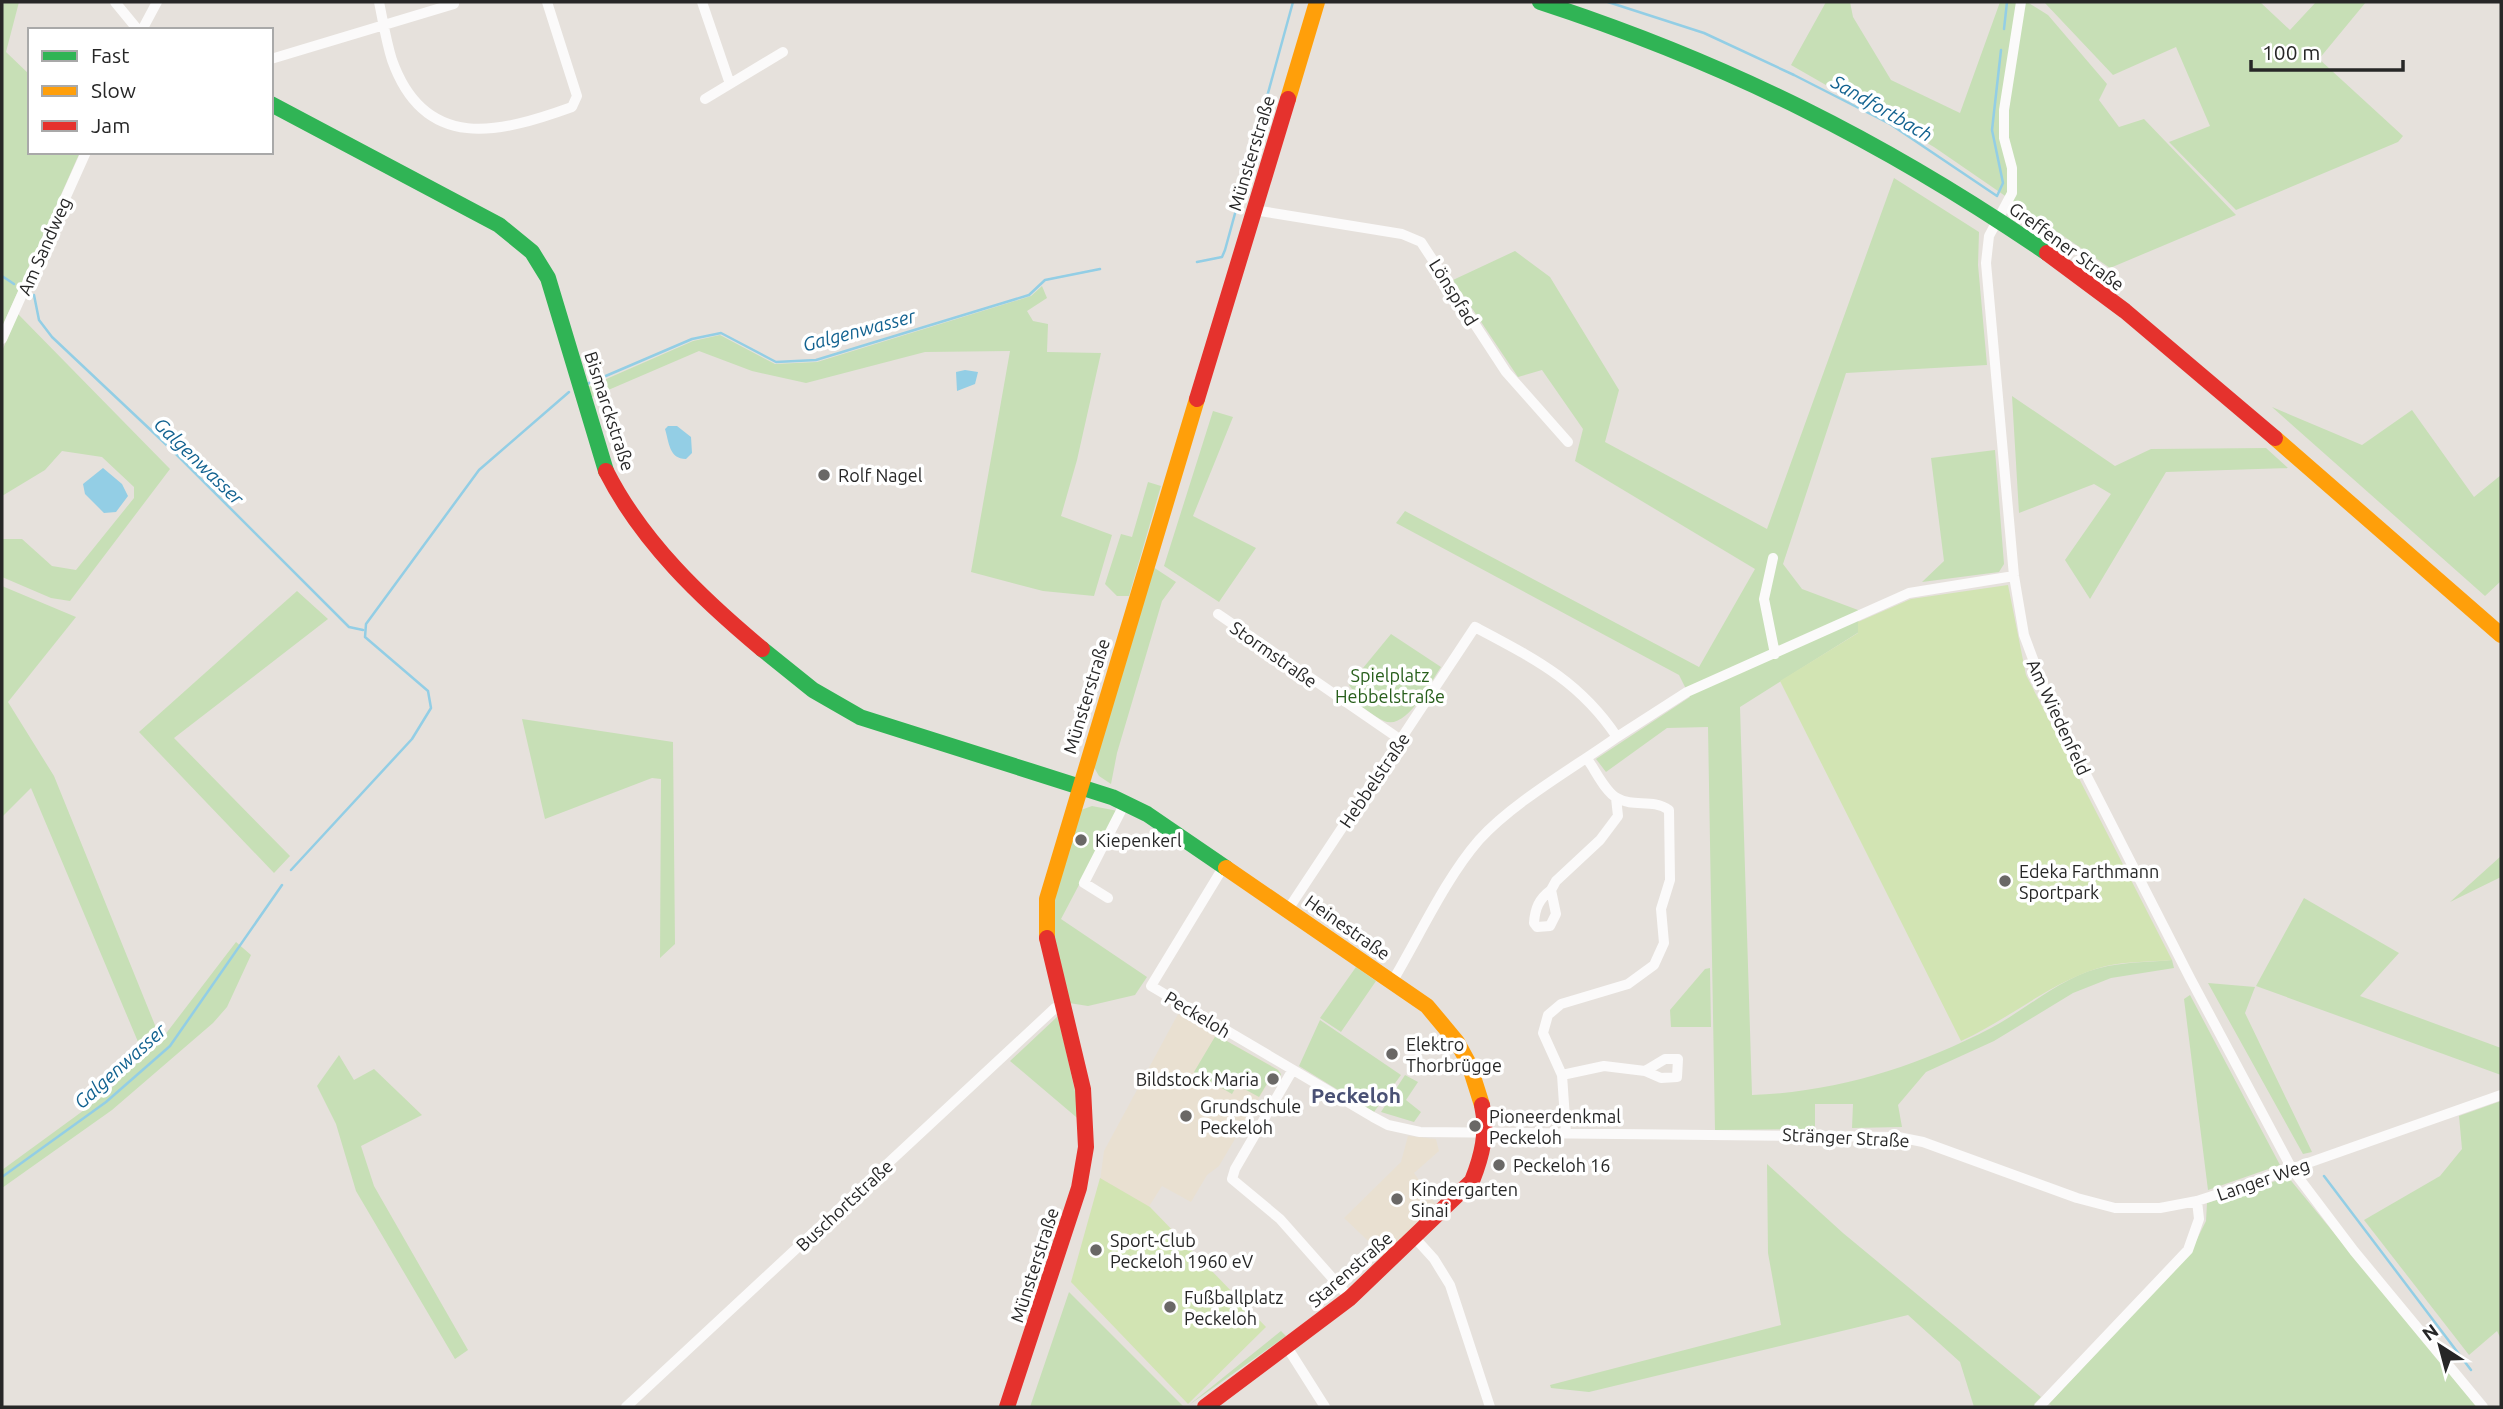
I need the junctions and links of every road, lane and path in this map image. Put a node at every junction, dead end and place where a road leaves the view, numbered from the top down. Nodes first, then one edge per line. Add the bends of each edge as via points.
1 (115, 2) edge
2 (157, 2) edge
3 (379, 2) edge
4 (547, 2) edge
5 (702, 2) edge
6 (1317, 2) edge
7 (1540, 2) edge
8 (2021, 2) edge
9 (454, 4) dead end
10 (384, 23) junction
11 (138, 28) edge
12 (141, 28) edge
13 (783, 52) dead end
14 (273, 58) edge
15 (730, 84) junction
16 (705, 99) dead end
17 (273, 105) edge
18 (85, 154) edge
19 (1254, 210) junction
20 (1999, 220) junction
21 (2, 339) edge
22 (1568, 442) dead end
23 (1773, 558) dead end
24 (2014, 576) junction
25 (1218, 614) dead end
26 (2501, 635) edge
27 (1775, 654) junction
28 (1617, 737) junction
29 (1401, 740) junction
30 (1587, 759) junction
31 (1079, 787) junction
32 (1616, 798) junction
33 (1125, 803) junction
34 (1224, 866) junction
35 (1551, 890) dead end
36 (1108, 898) dead end
37 (1289, 908) junction
38 (1392, 982) junction
39 (1063, 1007) junction
40 (1293, 1071) junction
41 (1645, 1071) dead end
42 (1562, 1075) junction
43 (2501, 1095) edge
44 (1483, 1132) junction
45 (1566, 1133) junction
46 (2292, 1169) junction
47 (2197, 1201) junction
48 (1415, 1238) junction
49 (1350, 1298) junction
50 (1287, 1347) junction
51 (2043, 1406) edge
52 (626, 1407) edge
53 (1007, 1407) edge
54 (1205, 1407) edge
55 (1325, 1407) edge
56 (1490, 1407) edge
57 (2483, 1407) edge

1 - 11 street
2 - 12 street
3 - 10 street
4 - 10 street via 577,96 572,107 500,130 449,124 412,98 393,60
5 - 15 street
6 - 19 main road, Münsterstraße
7 - 20 main road, Greffener Straße via 1735,73 1891,153
8 - 20 street, Am Wiedenfeld via 2004,110 2012,193
9 - 10 street
10 - 14 street
13 - 15 street
15 - 16 street
17 - 31 main road, Bismarckstraße via 492,221 532,252 554,289 606,470 624,506 699,593 764,652 813,690 860,716
18 - 21 street, Am Sandweg
19 - 22 street, Lönspfad via 1402,233 1421,242 1506,372
19 - 31 main road, Münsterstraße
20 - 24 street, Am Wiedenfeld via 1989,236 1986,263
20 - 26 main road, Greffener Straße via 2124,311 2414,555
23 - 27 street via 1764,598
24 - 27 street via 1909,593
24 - 46 street, Am Wiedenfeld via 2024,635 2049,702
25 - 29 street, Stormstraße
27 - 28 street via 1687,692
28 - 29 street, Hebbelstraße via 1581,691 1549,667 1475,627
28 - 30 street
29 - 37 street, Hebbelstraße
30 - 32 street
30 - 38 street via 1480,838
31 - 33 main road, Heinestraße
31 - 39 main road, Münsterstraße via 1046,912 1047,938
32 - 35 street via 1618,816
32 - 42 street via 1658,802 1669,810 1670,880 1661,909 1664,943 1654,965 1628,984 1561,1004 1548,1015 1544,1033
33 - 34 main road, Heinestraße
33 - 36 street via 1084,883
34 - 37 main road, Heinestraße
34 - 40 street, Peckeloh via 1152,986
37 - 38 main road, Heinestraße
38 - 44 main road, Heinestraße via 1440,1017 1463,1049 1479,1097
39 - 52 street, Buschortstraße via 1055,1008
39 - 53 main road, Münsterstraße via 1085,1101 1084,1165
40 - 44 street, Peckeloh via 1388,1125 1420,1132
40 - 49 street via 1232,1180 1280,1219
41 - 42 street via 1604,1066
42 - 45 street
43 - 46 street, Langer Weg
44 - 45 street, Stränger Straße
44 - 48 main road, Starenstraße via 1482,1159 1472,1181
45 - 47 street, Stränger Straße via 1898,1136 2115,1208 2160,1208
46 - 47 street, Langer Weg
46 - 57 street
47 - 51 street, Langer Weg via 2199,1219 2188,1250
48 - 49 main road, Starenstraße
48 - 56 street via 1450,1285
49 - 50 main road, Starenstraße
50 - 54 main road, Starenstraße
50 - 55 street

